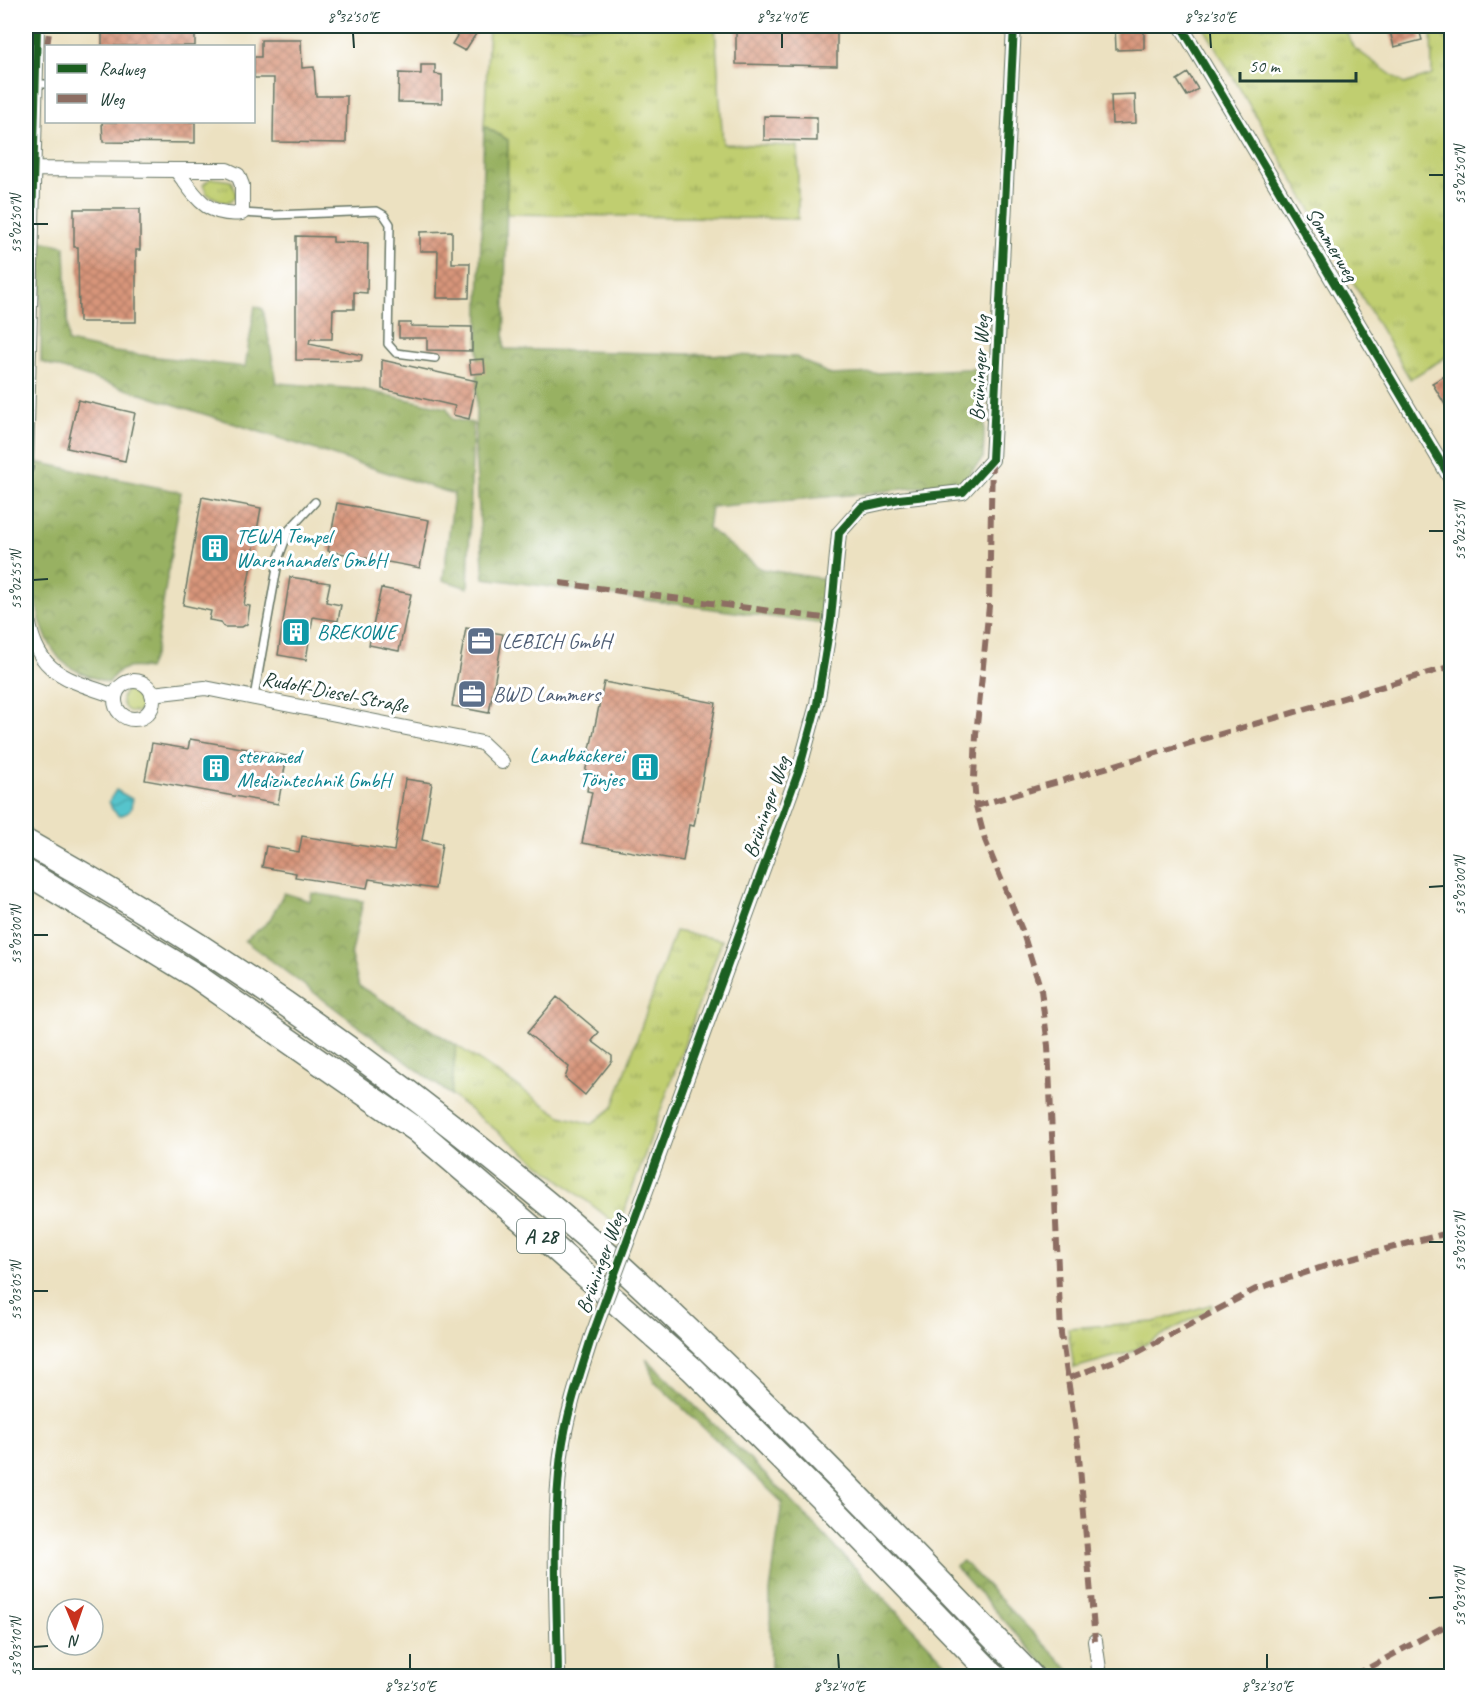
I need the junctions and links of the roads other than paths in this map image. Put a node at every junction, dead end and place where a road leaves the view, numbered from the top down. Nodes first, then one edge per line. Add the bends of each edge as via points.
1 (37, 26) edge
2 (1014, 26) edge
3 (1181, 26) edge
4 (42, 84) edge
5 (35, 169) junction
6 (176, 170) junction
7 (242, 213) junction
8 (435, 358) dead end
9 (26, 425) edge
10 (26, 468) edge
11 (1452, 480) edge
12 (315, 502) dead end
13 (26, 608) edge
14 (152, 694) junction
15 (115, 696) junction
16 (254, 697) junction
17 (502, 762) dead end
18 (26, 842) edge
19 (26, 872) edge
20 (1095, 1641) dead end
21 (558, 1677) edge
22 (994, 1677) edge
23 (1031, 1677) edge
24 (1100, 1677) edge

1 - 4 street
2 - 21 street, Brüninger Weg, bridge via 992,460 963,492 862,507 839,533 819,693 799,770 571,1404 561,1455 557,1521
3 - 11 street, Sommerweg
4 - 5 street
5 - 6 street
5 - 9 street
6 - 7 street via 207,207 217,213
6 - 7 street via 227,170 238,175
7 - 8 lane via 377,211 384,215 390,224 388,344 396,353
9 - 10 street
12 - 16 lane via 289,530 279,557
13 - 15 street via 29,632 54,672
14 - 15 street via 144,684 133,681 122,686
14 - 15 street via 149,712 132,719 121,714
14 - 16 street, Rudolf-Diesel-Straße via 205,688
16 - 17 street, Rudolf-Diesel-Straße via 482,742
18 - 23 highway, A 28 via 208,952 432,1108 601,1249 755,1394
19 - 22 highway, A 28 via 196,976 417,1130 692,1369
20 - 24 street

